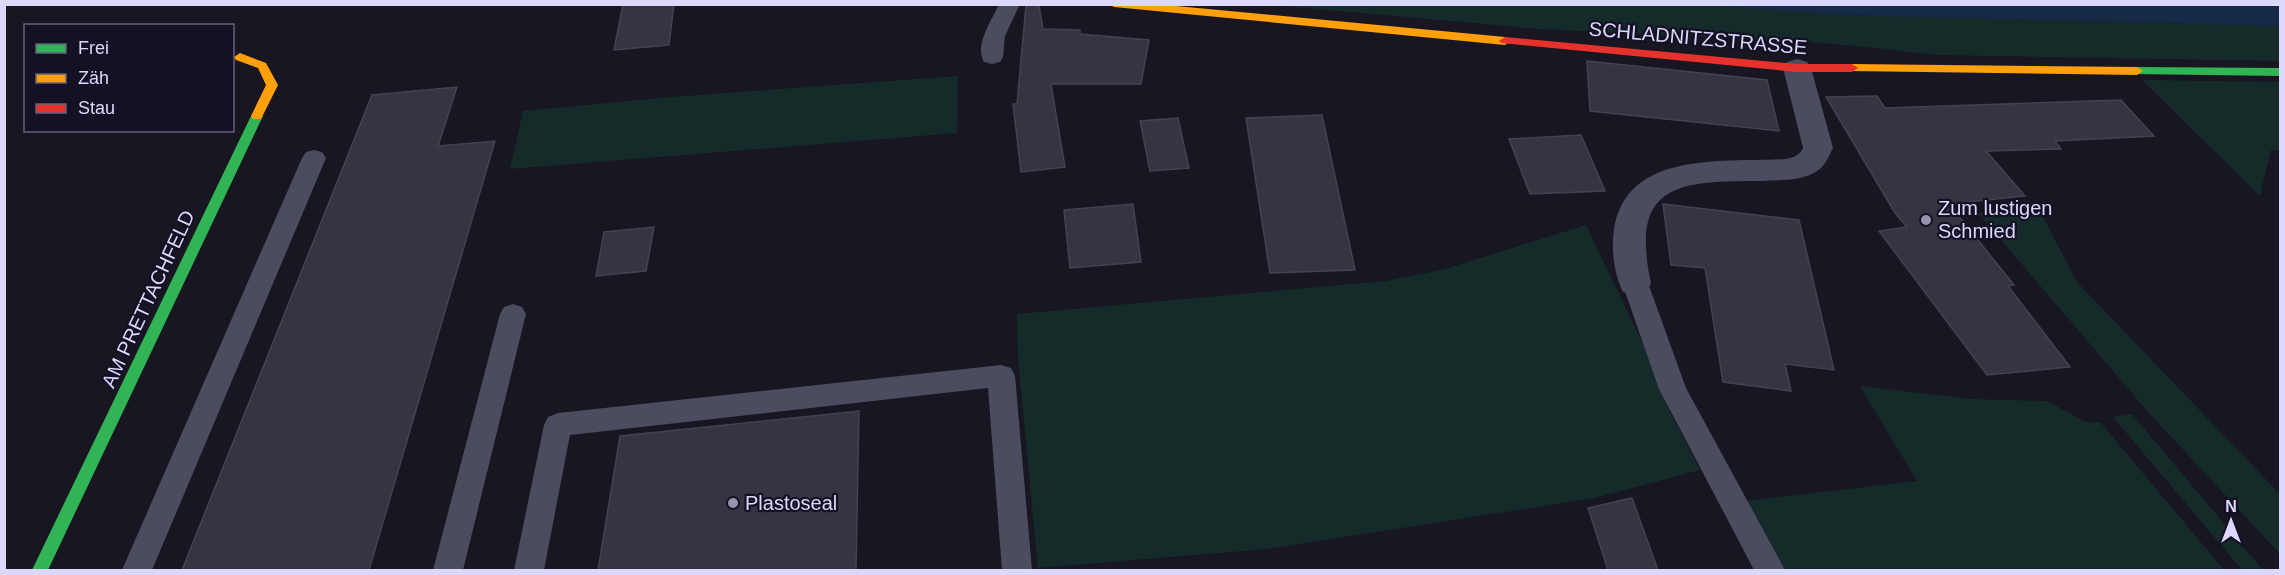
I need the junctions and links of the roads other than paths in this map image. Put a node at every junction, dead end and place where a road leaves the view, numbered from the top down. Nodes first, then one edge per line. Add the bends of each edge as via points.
1 (1010, 4) edge
2 (1114, 4) edge
3 (240, 57) dead end
4 (992, 57) dead end
5 (1797, 68) junction
6 (2280, 72) edge
7 (314, 158) dead end
8 (1635, 283) joint
9 (513, 314) dead end
10 (40, 570) edge
11 (137, 570) edge
12 (448, 570) edge
13 (529, 570) edge
14 (1017, 570) edge
15 (1770, 570) edge

1 - 4 lane via 994,36
2 - 5 street, SCHLADNITZSTRASSE
3 - 10 street, AM PRETTACHFELD via 261,66 272,85
5 - 6 street, SCHLADNITZSTRASSE
5 - 8 street via 1818,148 1814,156 1807,163 1782,170 1681,175 1653,190 1641,199 1628,233
7 - 11 lane
8 - 15 lane via 1673,389
9 - 12 lane
13 - 14 lane via 558,425 1001,376

